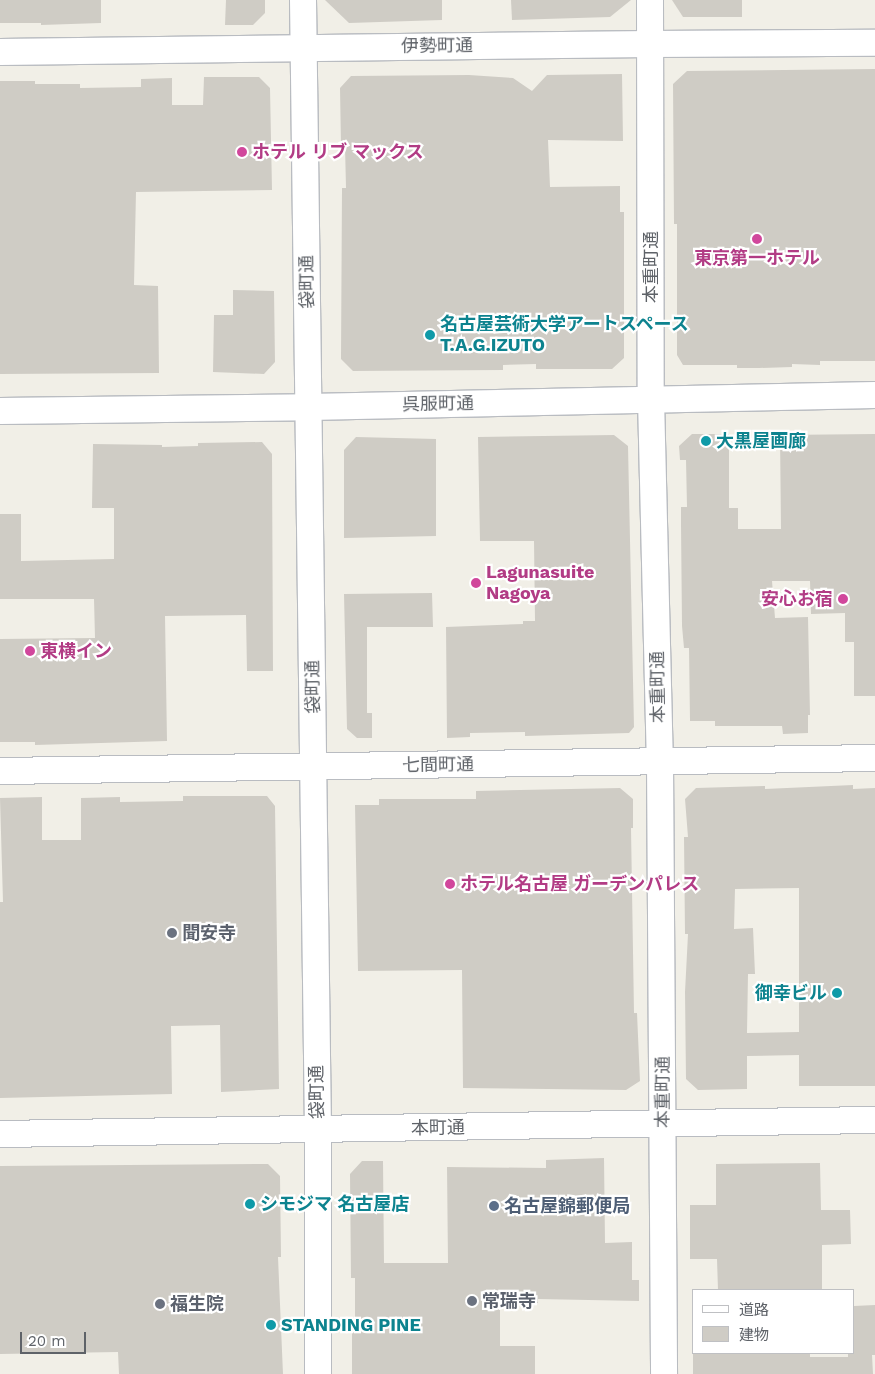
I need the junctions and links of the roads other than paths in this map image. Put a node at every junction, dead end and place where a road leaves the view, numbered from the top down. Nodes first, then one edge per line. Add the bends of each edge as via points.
1 (303, 0) edge
2 (650, 0) edge
3 (875, 43) edge
4 (650, 44) junction
5 (303, 48) junction
6 (0, 52) edge
7 (875, 395) edge
8 (651, 399) junction
9 (308, 407) junction
10 (0, 411) edge
11 (875, 758) edge
12 (660, 763) junction
13 (314, 766) junction
14 (0, 770) edge
15 (875, 1120) edge
16 (663, 1122) junction
17 (318, 1130) junction
18 (0, 1134) edge
19 (318, 1374) edge
20 (664, 1374) edge

1 - 5 street, 袋町通
2 - 4 street, 本重町通
3 - 4 street, 伊勢町通
4 - 5 street, 伊勢町通
4 - 8 street, 本重町通
5 - 6 street, 伊勢町通
5 - 9 street, 袋町通
7 - 8 street, 呉服町通
8 - 9 street, 呉服町通
8 - 12 street, 本重町通
9 - 10 street, 呉服町通
9 - 13 street, 袋町通
11 - 12 street, 七間町通
12 - 13 street, 七間町通
12 - 16 street, 本重町通
13 - 14 street, 七間町通
13 - 17 street, 袋町通
15 - 16 street, 本町通
16 - 17 street, 本町通
16 - 20 street, 本重町通
17 - 18 street, 本町通
17 - 19 street, 袋町通

